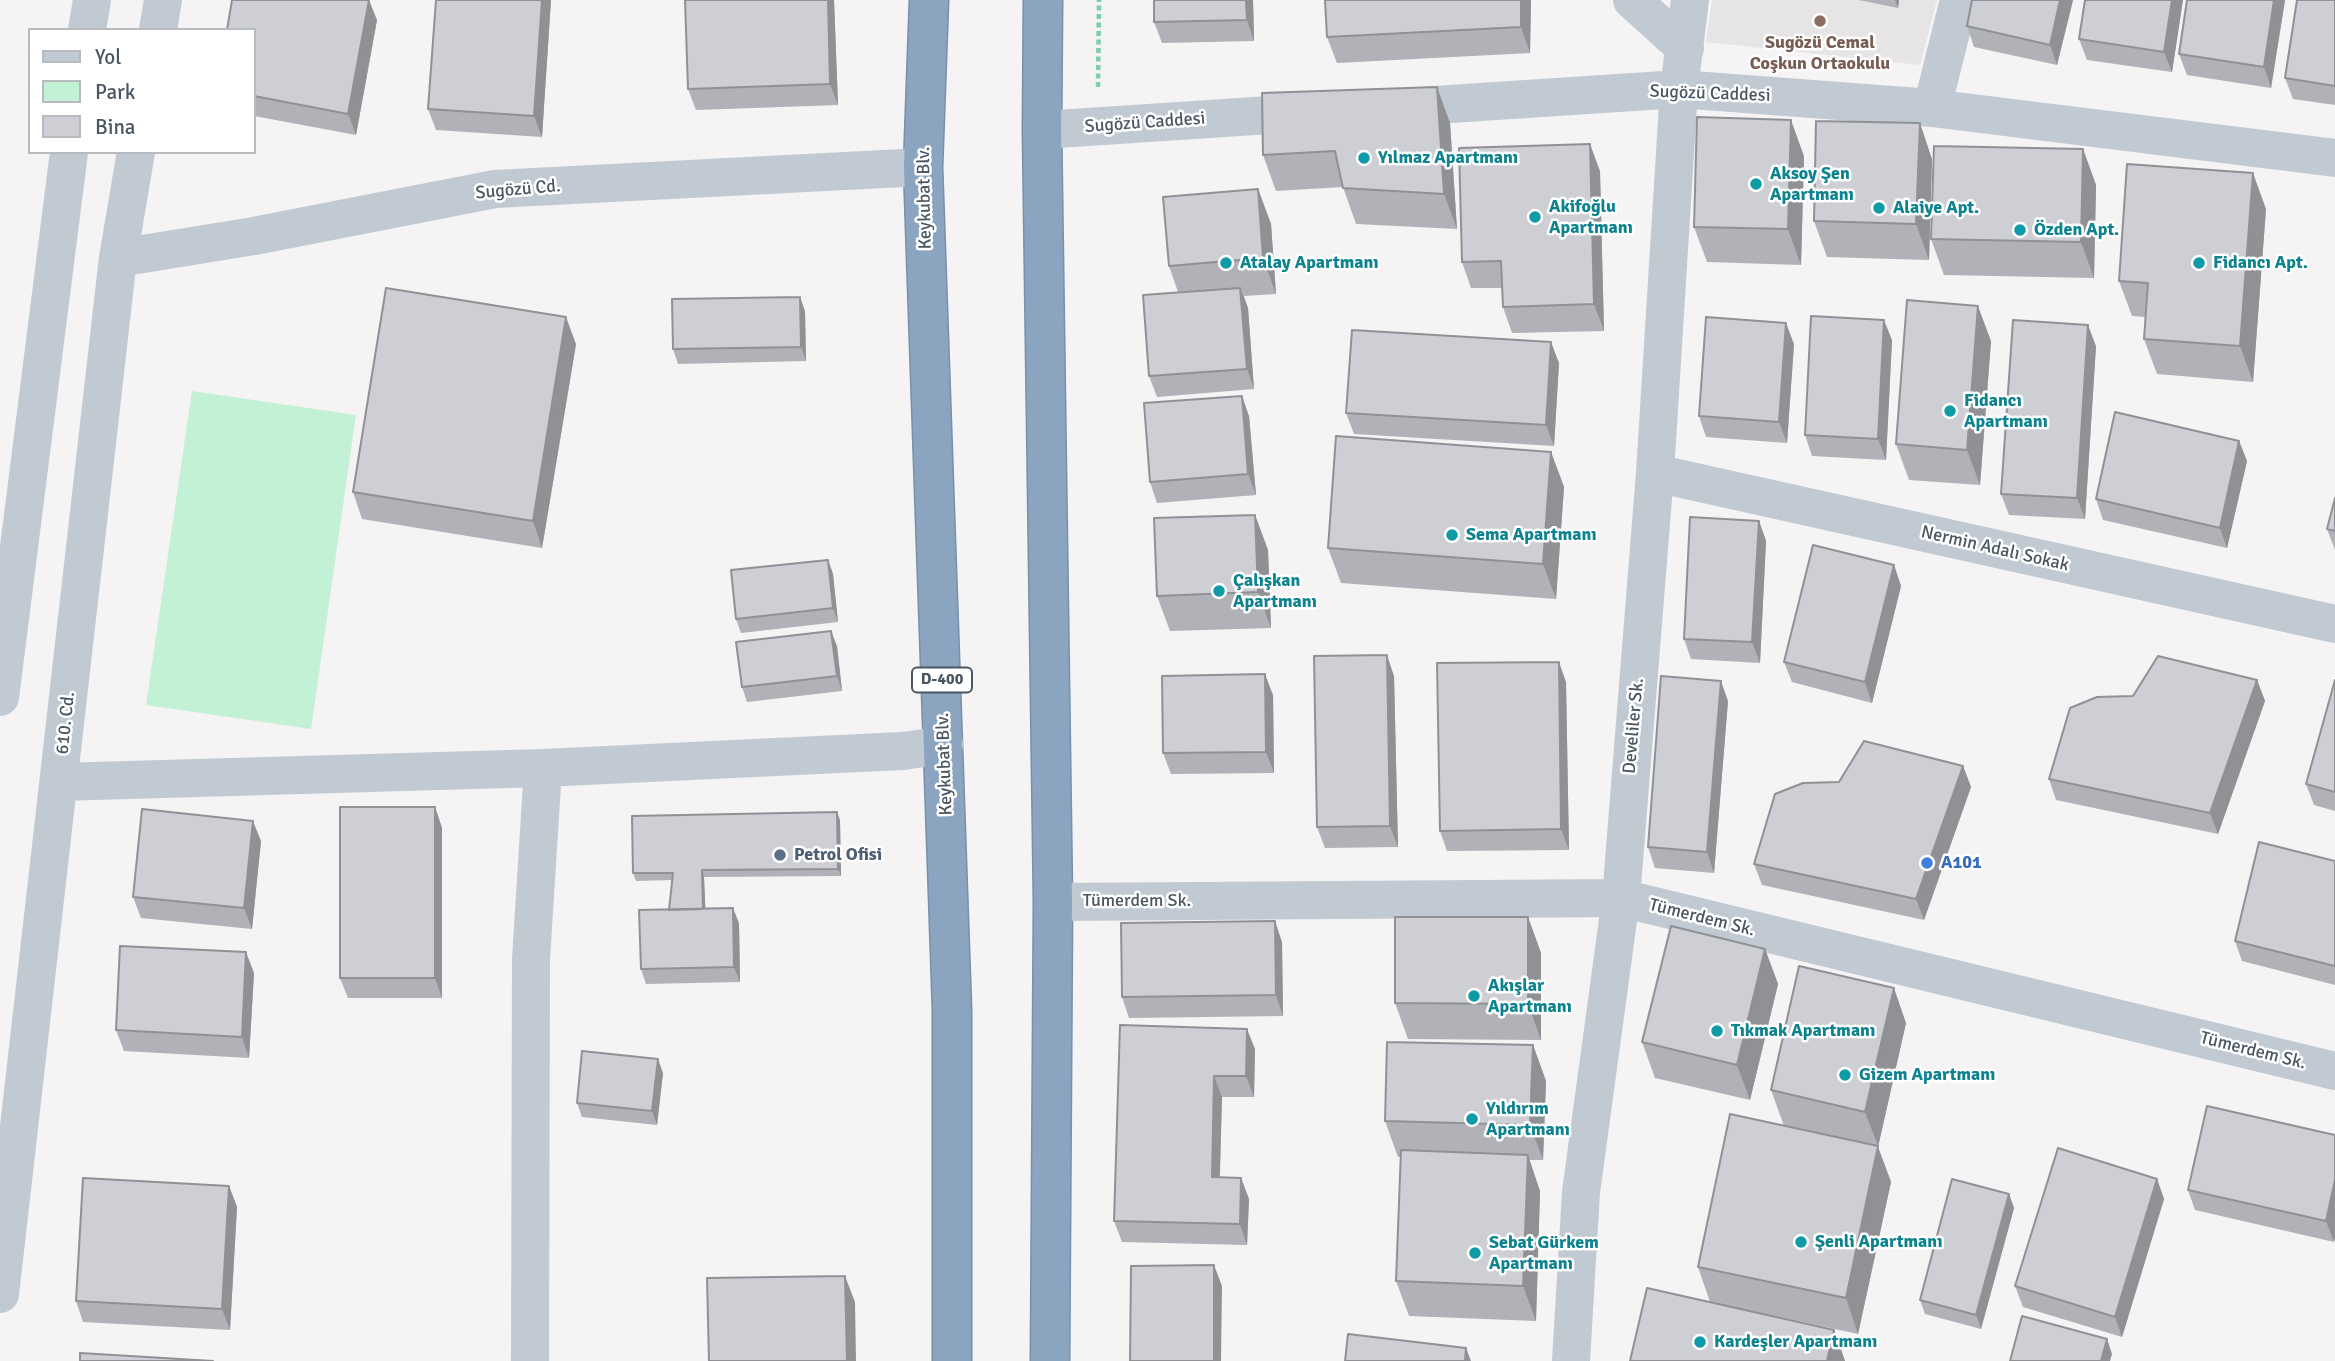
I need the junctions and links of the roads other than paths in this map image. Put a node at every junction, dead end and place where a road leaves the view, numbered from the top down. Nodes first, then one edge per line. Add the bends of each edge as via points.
1 (92, 0) edge
2 (163, 0) edge
3 (929, 0) edge
4 (1043, 0) edge
5 (1632, 0) edge
6 (1690, 0) edge
7 (1958, 0) edge
8 (88, 28) edge
9 (158, 28) edge
10 (1685, 47) junction
11 (1679, 89) junction
12 (1932, 108) junction
13 (1042, 130) junction
14 (69, 154) edge
15 (136, 154) edge
16 (2335, 158) edge
17 (923, 167) junction
18 (118, 258) junction
19 (1655, 473) junction
20 (2335, 624) edge
21 (0, 697) edge
22 (944, 746) junction
23 (543, 768) junction
24 (59, 782) junction
25 (1621, 898) junction
26 (1054, 902) junction
27 (2335, 1070) edge
28 (0, 1294) edge
29 (530, 1361) edge
30 (952, 1361) edge
31 (1051, 1361) edge
32 (1571, 1361) edge

1 - 8 street
2 - 9 street
3 - 17 highway, Keykubat Blv. / D-400
4 - 13 highway
5 - 10 street
6 - 10 street, Develiler Sk.
7 - 12 street
10 - 11 street, Develiler Sk.
11 - 12 street, Sugözü Caddesi
11 - 13 street, Sugözü Caddesi
11 - 19 street, Develiler Sk.
12 - 16 street, Sugözü Caddesi
13 - 26 highway
14 - 21 street
15 - 18 street, 610. Cd.
17 - 18 street, Sugözü Cd. via 495,189
17 - 22 highway, Keykubat Blv. / D-400
18 - 24 street, 610. Cd.
19 - 20 street, Nermin Adalı Sokak
19 - 25 street, Develiler Sk.
22 - 23 street
22 - 30 highway, Keykubat Blv. / D-400 via 952,1010
23 - 24 street
23 - 29 street via 531,959
24 - 28 street, 610. Cd.
25 - 26 street, Tümerdem Sk.
25 - 27 street, Tümerdem Sk.
25 - 32 street, Develiler Sk. via 1581,1192
26 - 31 highway

